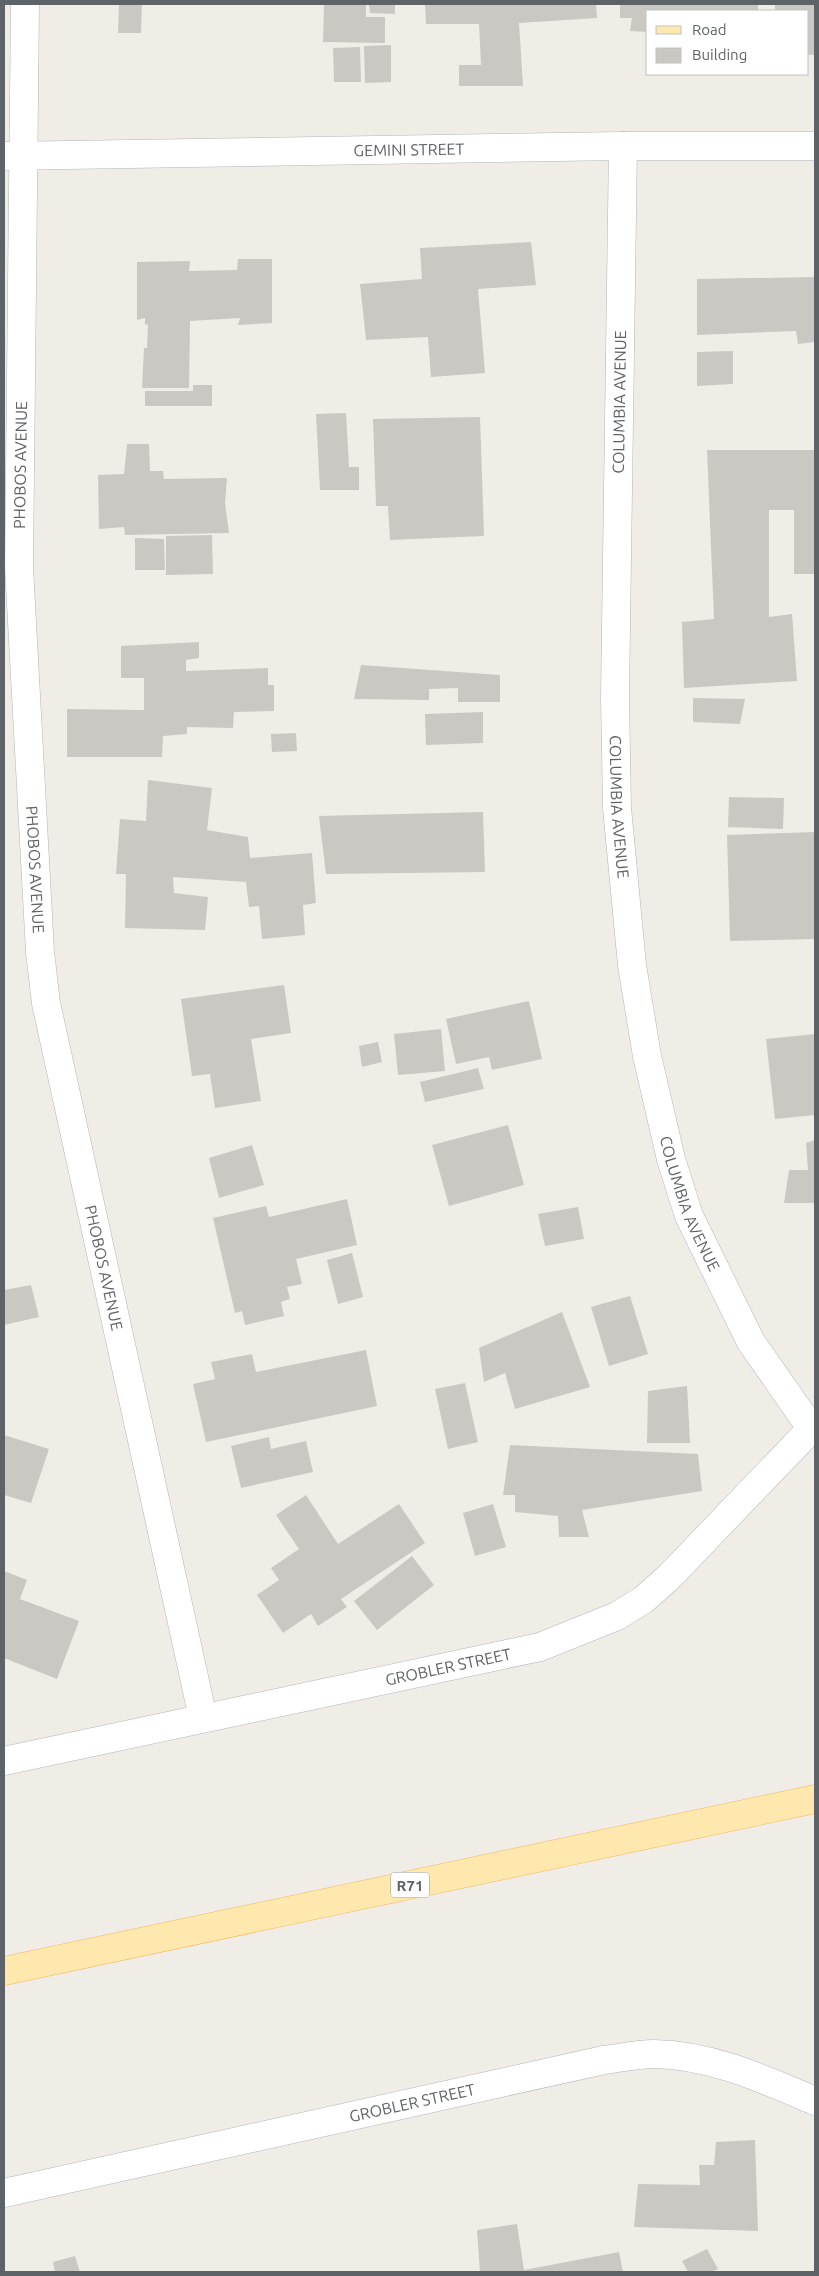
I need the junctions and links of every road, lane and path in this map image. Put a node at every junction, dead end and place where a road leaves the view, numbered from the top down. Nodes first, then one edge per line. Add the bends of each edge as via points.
1 (25, 4) edge
2 (623, 146) junction
3 (815, 146) edge
4 (14, 156) edge
5 (813, 1427) edge
6 (203, 1718) junction
7 (4, 1761) edge
8 (815, 1799) edge
9 (4, 1971) edge
10 (815, 2101) edge
11 (4, 2193) edge

1 - 4 street, PHOBOS AVENUE
2 - 3 street, GEMINI STREET
2 - 4 street, GEMINI STREET
2 - 5 street, COLUMBIA AVENUE via 615,696 618,808 632,965 670,1159 689,1216 751,1342
4 - 6 street, PHOBOS AVENUE via 19,567 40,952 46,1003
5 - 6 street, GROBLER STREET via 668,1578 644,1600 617,1616 540,1647
6 - 7 street, GROBLER STREET
8 - 9 main road, R71
10 - 11 street, GROBLER STREET via 740,2069 693,2057 652,2054 604,2060

